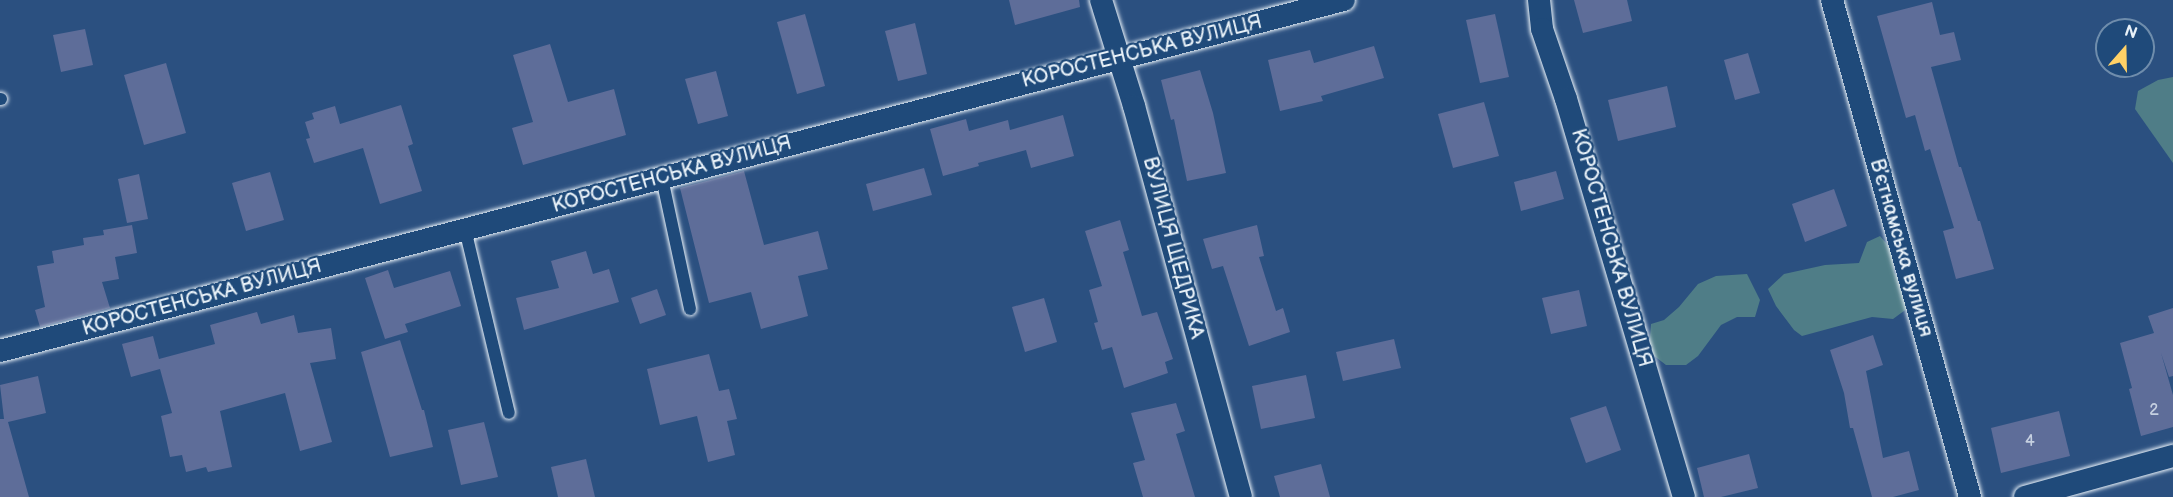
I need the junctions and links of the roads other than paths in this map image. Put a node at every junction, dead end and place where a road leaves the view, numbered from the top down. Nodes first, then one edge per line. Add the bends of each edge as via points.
1 (1101, 0) edge
2 (1344, 0) edge
3 (1539, 0) edge
4 (1832, 0) edge
5 (1117, 57) junction
6 (662, 178) junction
7 (465, 229) junction
8 (690, 309) dead end
9 (0, 351) edge
10 (509, 412) dead end
11 (2173, 456) edge
12 (1241, 497) edge
13 (1684, 497) edge
14 (1970, 497) edge
15 (2025, 497) edge

1 - 5 street, ВУЛИЦЯ ЩЕДРИКА
2 - 5 street, КОРОСТЕНСЬКА ВУЛИЦЯ
3 - 13 street, КОРОСТЕНСЬКА ВУЛИЦЯ via 1542,29
4 - 14 street, Вʼєтнамська вулиця
5 - 6 street, КОРОСТЕНСЬКА ВУЛИЦЯ
5 - 12 street, ВУЛИЦЯ ЩЕДРИКА via 1134,106
6 - 7 street, КОРОСТЕНСЬКА ВУЛИЦЯ
6 - 8 lane
7 - 9 street, КОРОСТЕНСЬКА ВУЛИЦЯ
7 - 10 lane
11 - 15 street

